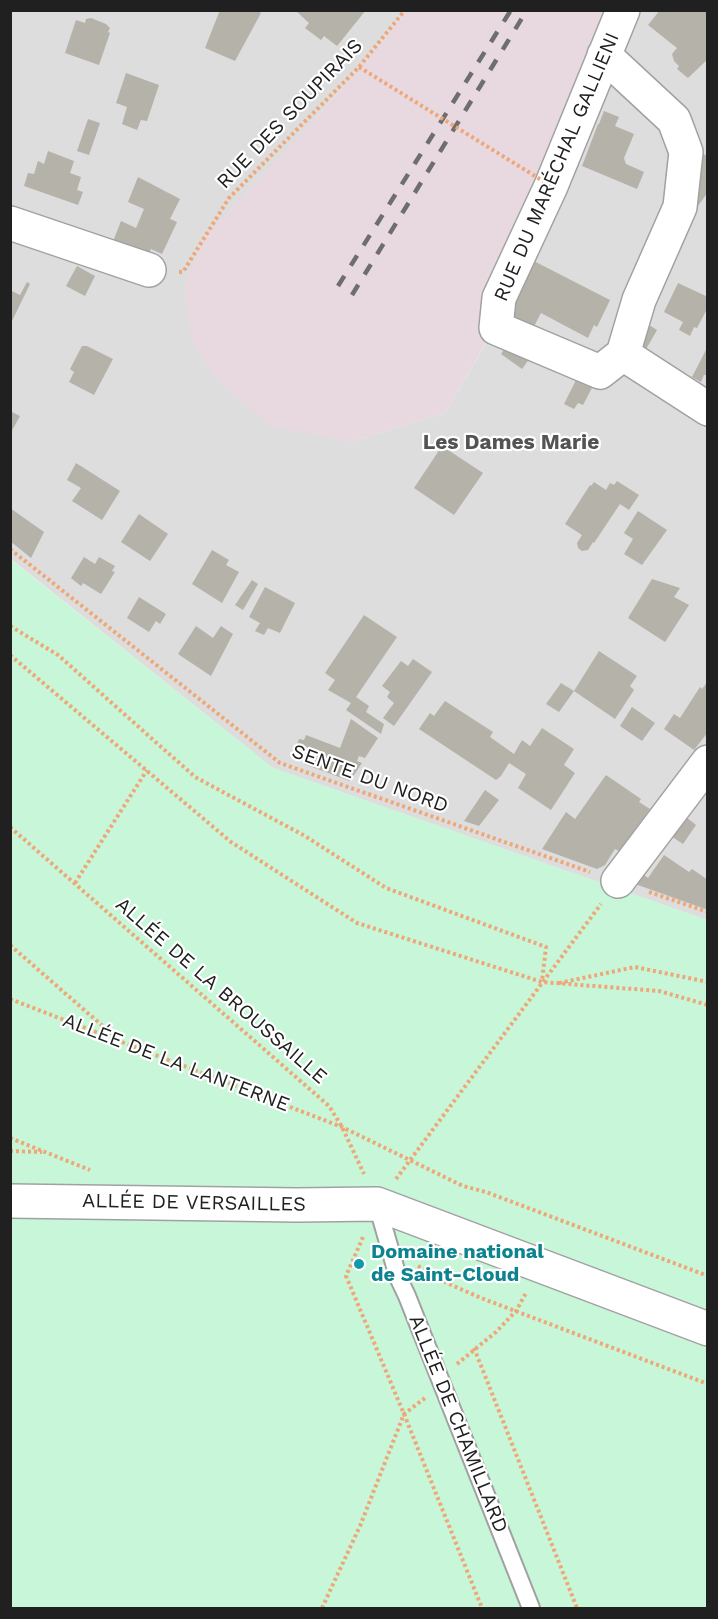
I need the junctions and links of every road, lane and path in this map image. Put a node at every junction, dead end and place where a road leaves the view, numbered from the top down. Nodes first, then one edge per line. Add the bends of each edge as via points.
1 (405, 10) edge
2 (623, 10) edge
3 (604, 55) junction
4 (359, 67) junction
5 (551, 186) junction
6 (10, 223) edge
7 (149, 270) dead end
8 (183, 272) dead end
9 (623, 354) junction
10 (708, 409) edge
11 (10, 549) edge
12 (10, 626) edge
13 (10, 655) edge
14 (708, 762) edge
15 (147, 771) junction
16 (10, 827) edge
17 (618, 881) junction
18 (75, 883) junction
19 (708, 912) edge
20 (10, 945) edge
21 (542, 982) junction
22 (708, 982) edge
23 (554, 984) junction
24 (10, 999) edge
25 (708, 1005) edge
26 (117, 1039) junction
27 (342, 1127) junction
28 (10, 1138) edge
29 (10, 1151) edge
30 (46, 1152) junction
31 (410, 1160) junction
32 (94, 1172) dead end
33 (10, 1201) edge
34 (377, 1204) junction
35 (412, 1257) dead end
36 (534, 1263) junction
37 (708, 1276) edge
38 (516, 1311) junction
39 (708, 1329) edge
40 (474, 1348) junction
41 (708, 1384) edge
42 (441, 1385) junction
43 (404, 1414) junction
44 (322, 1608) edge
45 (482, 1608) edge
46 (531, 1608) edge
47 (577, 1608) edge

1 - 4 path, RUE DES SOUPIRAIS
2 - 3 street, RUE DU MARÉCHAL GALLIENI
3 - 5 street, RUE DU MARÉCHAL GALLIENI
3 - 9 street via 674,120 686,152 680,207 639,300
4 - 5 path, bridge
4 - 8 path, RUE DES SOUPIRAIS via 229,198
5 - 9 street, RUE DU MARÉCHAL GALLIENI via 499,298 496,328 600,372
6 - 7 street
9 - 10 street
11 - 17 path, SENTE DU NORD via 280,763
12 - 21 path via 58,655 195,777 305,836 386,888 546,947
13 - 15 path
14 - 17 street
15 - 18 path
15 - 21 path via 231,842 357,924
16 - 18 path, ALLÉE DE LA BROUSSAILLE
17 - 19 path, SENTE DU NORD
17 - 21 path
18 - 27 path, ALLÉE DE LA BROUSSAILLE via 329,1106
20 - 26 path
21 - 23 path
21 - 31 path
22 - 23 path via 635,967
23 - 25 path via 659,991
24 - 26 path, ALLÉE DE LA LANTERNE
26 - 27 path, ALLÉE DE LA LANTERNE
27 - 31 path, ALLÉE DE LA LANTERNE
27 - 34 path, ALLÉE DE LA BROUSSAILLE
28 - 30 path
29 - 30 path
30 - 32 path
31 - 34 path
31 - 37 path, ALLÉE DE LA LANTERNE via 463,1186
33 - 34 street, ALLÉE DE VERSAILLES
34 - 36 street
34 - 42 lane, ALLÉE DE CHAMILLARD via 398,1277
34 - 43 path via 346,1276
35 - 38 path via 418,1266 447,1283
36 - 38 path via 529,1286
36 - 39 street
38 - 40 path
38 - 41 path
40 - 42 path
40 - 47 path
42 - 46 lane, ALLÉE DE CHAMILLARD
43 - 44 path via 360,1526
43 - 45 path

